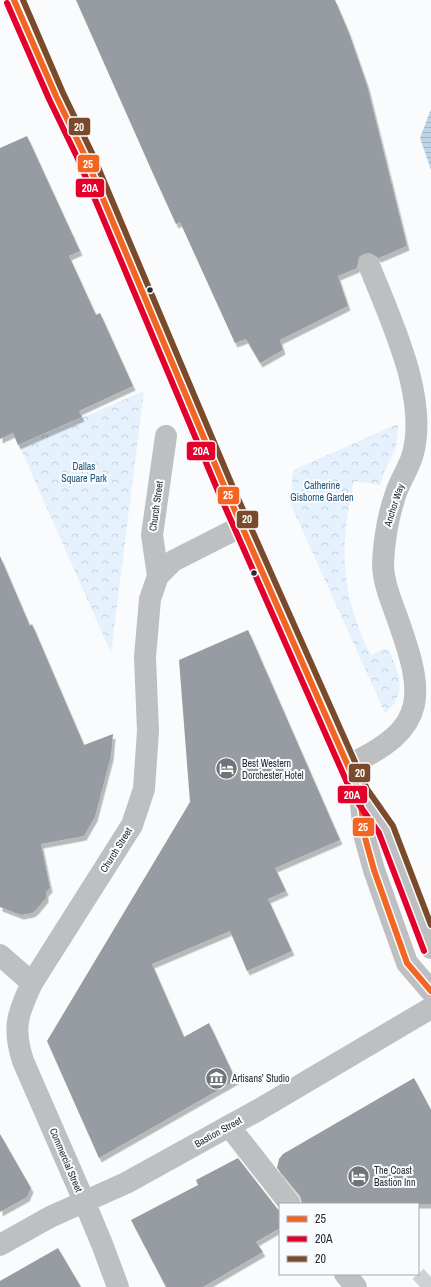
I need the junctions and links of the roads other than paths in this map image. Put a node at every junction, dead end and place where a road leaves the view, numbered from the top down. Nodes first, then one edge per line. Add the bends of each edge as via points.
1 (14, 0) edge
2 (369, 265) dead end
3 (166, 436) dead end
4 (242, 526) junction
5 (158, 576) junction
6 (348, 765) junction
7 (360, 793) junction
8 (431, 948) edge
9 (0, 955) edge
10 (32, 983) junction
11 (431, 991) edge
12 (431, 1008) edge
13 (17, 1032) joint
14 (229, 1126) junction
15 (84, 1201) junction
16 (289, 1203) edge
17 (0, 1245) edge
18 (346, 1275) edge
19 (118, 1287) edge
20 (356, 1287) edge

1 - 4 street via 84,156
2 - 6 street, Anchor Way via 406,364 415,409 416,433 412,457 396,492 386,528 383,566 390,596 412,659 417,688 412,715 398,735 374,754
3 - 5 street, Church Street via 152,535
4 - 5 street, Church Street via 173,561
4 - 6 street
5 - 10 street, Church Street via 150,599 145,657 148,731 144,789 132,825
6 - 7 street
7 - 8 street via 386,829
7 - 11 street via 364,834 407,963
9 - 10 street
10 - 13 street, Church Street via 19,1010
12 - 14 street, Bastion Street
13 - 15 street, Commercial Street via 23,1061
14 - 15 street, Bastion Street via 126,1183
14 - 16 street
15 - 17 street, Bastion Street via 45,1219
15 - 19 street, Commercial Street
18 - 20 street

